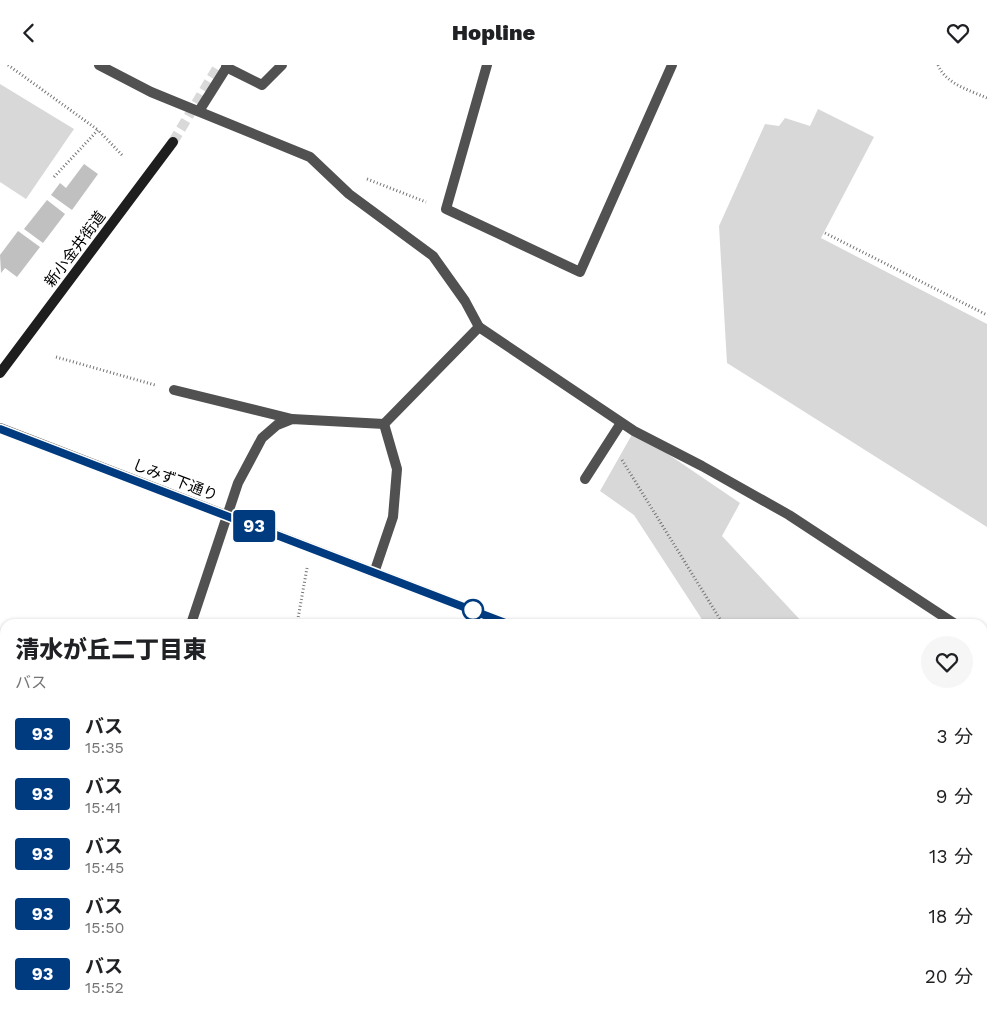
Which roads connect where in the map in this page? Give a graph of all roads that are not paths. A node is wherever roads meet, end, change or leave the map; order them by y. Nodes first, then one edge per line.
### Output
1 (98, 65) edge
2 (282, 65) edge
3 (487, 65) edge
4 (672, 65) edge
5 (227, 66) edge
6 (198, 111) junction
7 (173, 142) tunnel mouth
8 (479, 327) junction
9 (0, 373) edge
10 (174, 390) road end
11 (292, 419) junction
12 (622, 423) junction
13 (384, 424) junction
14 (0, 429) edge
15 (585, 479) dead end
16 (226, 515) junction
17 (374, 573) junction
18 (193, 619) edge
19 (495, 619) edge
20 (947, 619) edge

1 - 6 street
2 - 5 street
3 - 4 street
5 - 6 street
6 - 8 street
7 - 9 main road, 新小金井街道
8 - 12 street
8 - 13 street
10 - 11 street
11 - 13 street
11 - 16 street
12 - 15 street
12 - 20 street
13 - 17 street
14 - 16 street, しみず下通り
16 - 17 street, しみず下通り
16 - 18 street
17 - 19 street, しみず下通り

